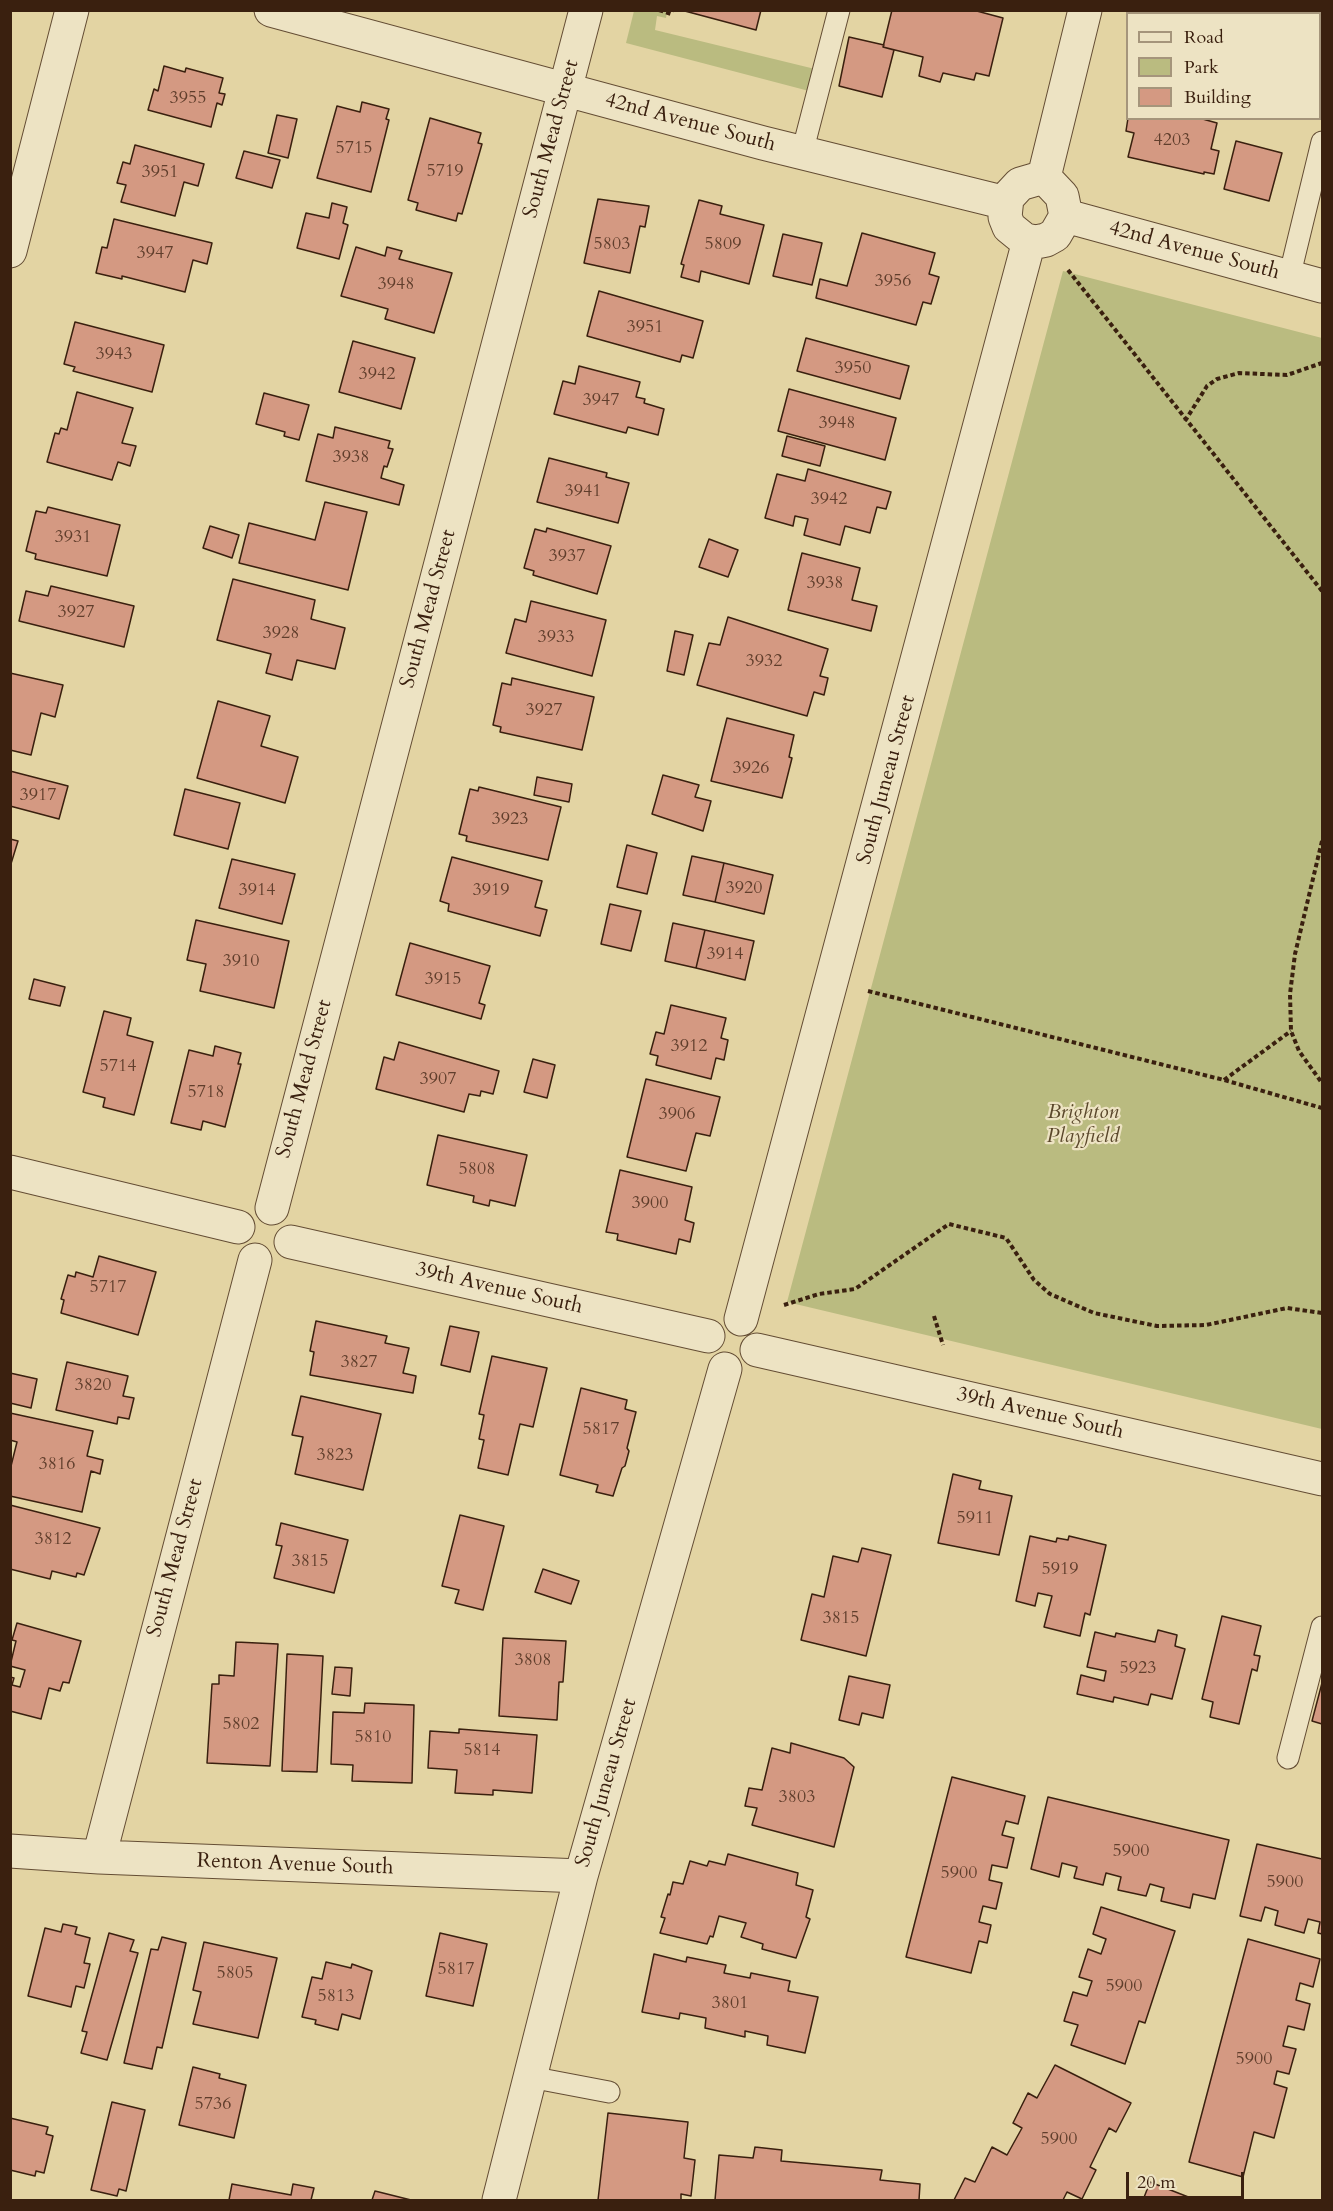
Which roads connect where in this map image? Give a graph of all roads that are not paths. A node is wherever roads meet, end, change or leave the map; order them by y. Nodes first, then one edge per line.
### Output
1 (72, 10) edge
2 (271, 10) edge
3 (586, 10) edge
4 (839, 10) edge
5 (1085, 10) edge
6 (565, 90) junction
7 (1323, 142) edge
8 (802, 153) junction
9 (1044, 177) junction
10 (1006, 203) junction
11 (1066, 216) junction
12 (1029, 241) junction
13 (10, 251) edge
14 (1289, 278) junction
15 (1323, 286) edge
16 (10, 1172) edge
17 (272, 1208) junction
18 (238, 1227) junction
19 (291, 1242) junction
20 (255, 1260) junction
21 (741, 1318) junction
22 (708, 1336) junction
23 (758, 1350) junction
24 (725, 1369) junction
25 (1323, 1479) edge
26 (1323, 1627) edge
27 (1288, 1758) dead end
28 (10, 1851) edge
29 (99, 1857) junction
30 (580, 1876) junction
31 (530, 2077) junction
32 (609, 2092) dead end
33 (499, 2200) edge

1 - 13 street
2 - 6 street, 42nd Avenue South
3 - 6 street, South Mead Street
4 - 8 lane
5 - 9 street
6 - 8 street, 42nd Avenue South
6 - 17 street, South Mead Street
7 - 14 lane
8 - 10 street, 42nd Avenue South
9 - 10 street
9 - 11 street
10 - 12 street
11 - 12 street
11 - 14 street, 42nd Avenue South
12 - 21 street, South Juneau Street
14 - 15 street, 42nd Avenue South
16 - 18 street
17 - 18 street
17 - 19 street
18 - 20 street
19 - 20 street
19 - 22 street, 39th Avenue South
20 - 29 street, South Mead Street
21 - 22 street
21 - 23 street
22 - 24 street
23 - 24 street
23 - 25 street, 39th Avenue South
24 - 30 street, South Juneau Street
26 - 27 lane
28 - 29 street, Renton Avenue South
29 - 30 street, Renton Avenue South
30 - 31 street, South Juneau Street
31 - 32 lane
31 - 33 street, South Juneau Street

